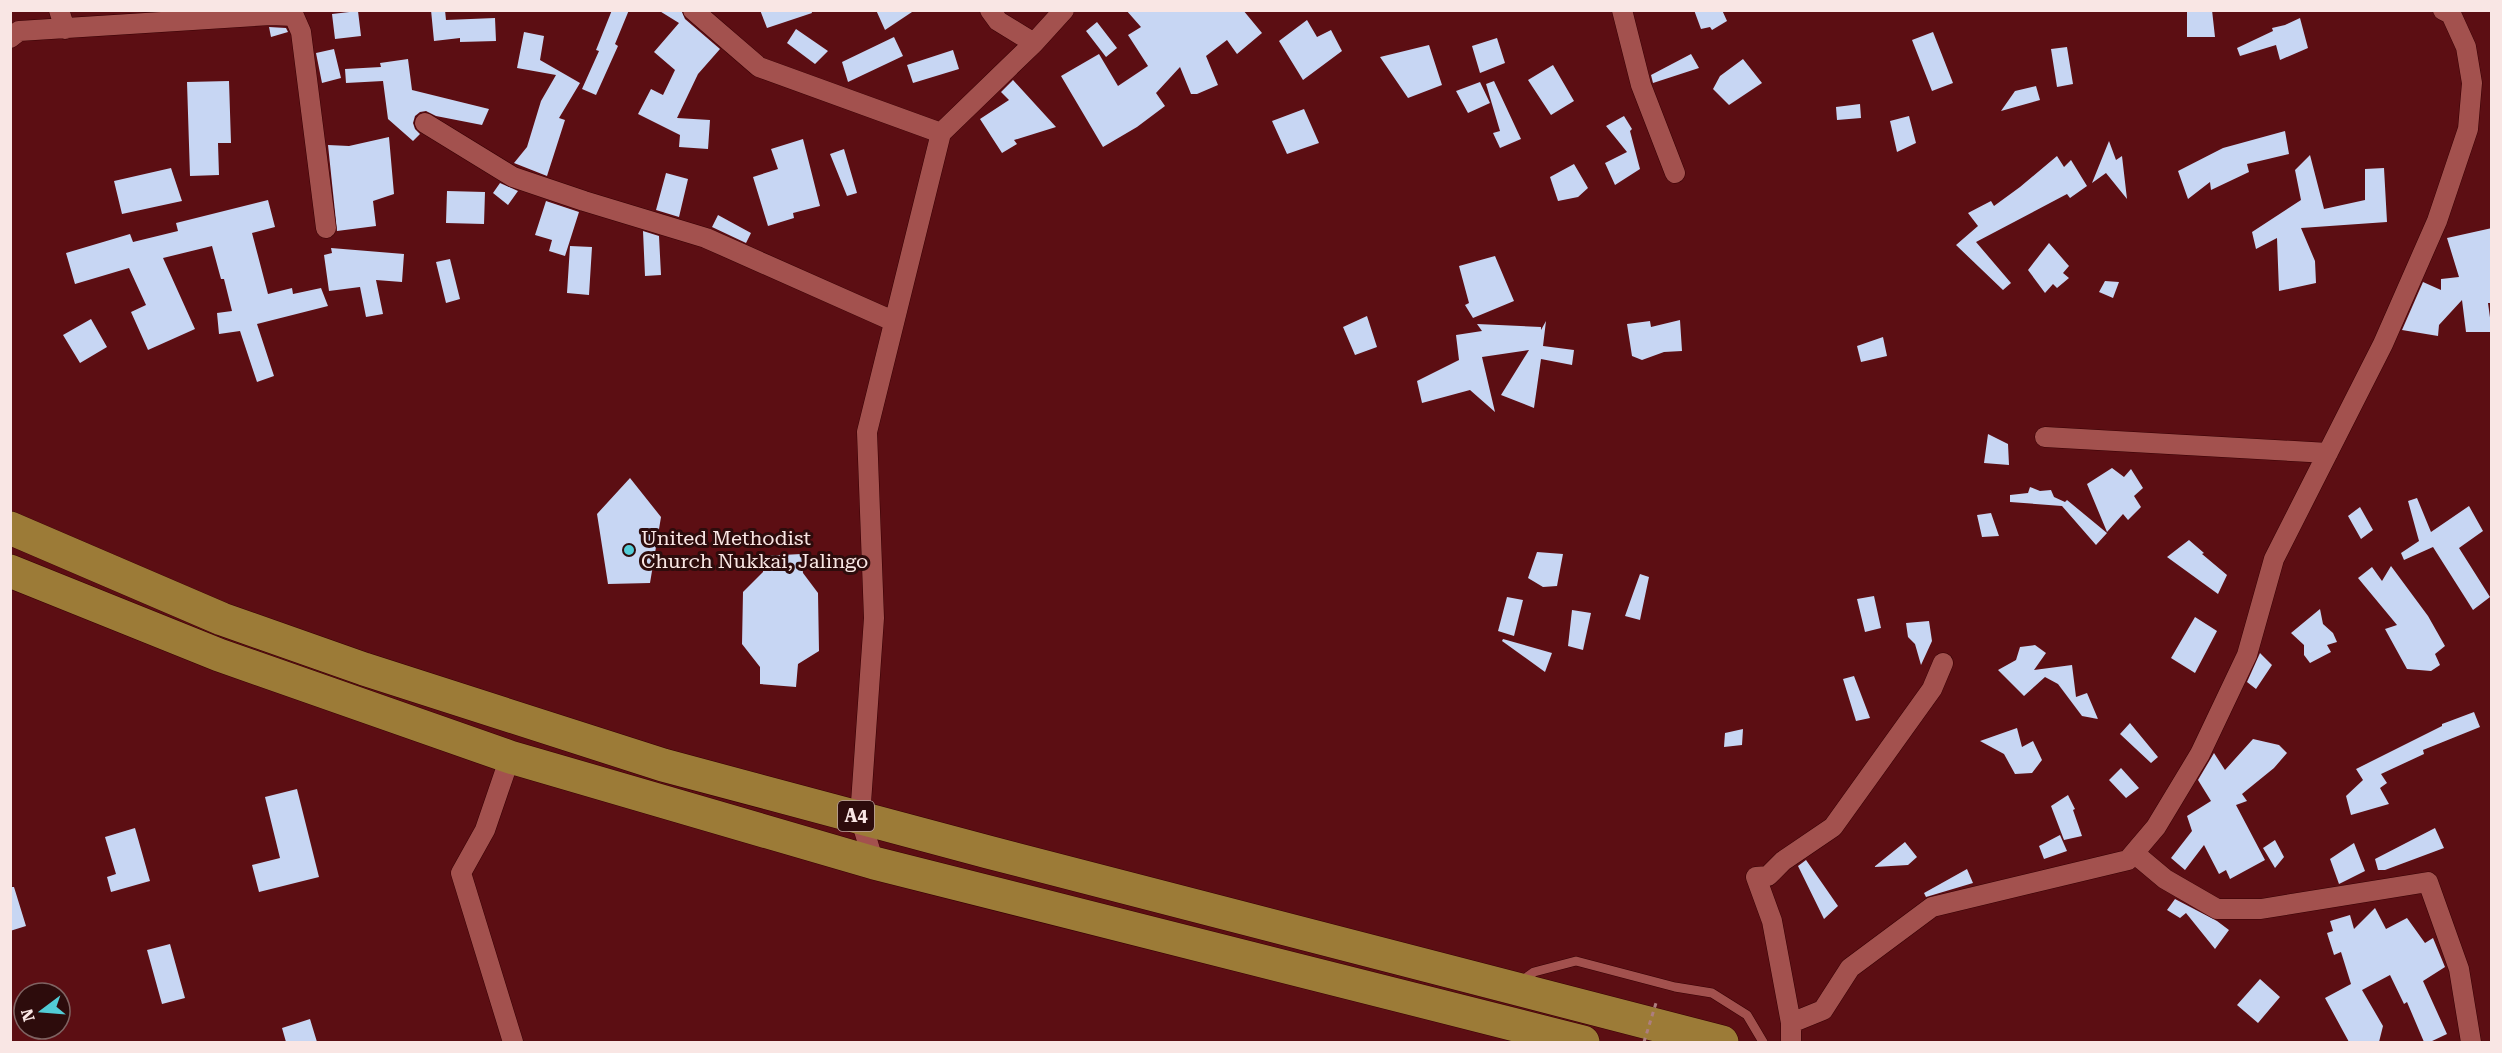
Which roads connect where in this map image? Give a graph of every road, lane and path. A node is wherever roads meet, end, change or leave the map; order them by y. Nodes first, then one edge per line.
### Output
1 (693, 10) edge
2 (990, 10) edge
3 (1064, 10) edge
4 (1622, 10) edge
5 (2443, 10) edge
6 (270, 13) edge
7 (62, 20) edge
8 (10, 38) edge
9 (1034, 43) junction
10 (425, 123) dead end
11 (941, 133) junction
12 (1675, 173) dead end
13 (327, 228) dead end
14 (893, 321) junction
15 (2045, 437) dead end
16 (2328, 453) junction
17 (10, 528) edge
18 (10, 571) edge
19 (1943, 663) dead end
20 (510, 757) junction
21 (860, 817) junction
22 (2134, 853) junction
23 (874, 862) junction
24 (1511, 988) junction
25 (1656, 1003) dead end
26 (1791, 1023) junction
27 (513, 1042) edge
28 (1583, 1042) edge
29 (1644, 1042) edge
30 (1722, 1042) edge
31 (1763, 1042) edge
32 (1791, 1042) edge
33 (2470, 1042) edge

1 - 11 street
2 - 9 street
3 - 9 street
4 - 12 street
5 - 16 street
6 - 7 street
6 - 13 street
7 - 8 street
9 - 11 street
10 - 14 street
11 - 14 street
14 - 21 street
15 - 16 street
16 - 22 street
17 - 21 highway, A4
18 - 20 highway, A4
19 - 26 street
20 - 23 highway, A4
20 - 27 street
21 - 23 street
21 - 24 highway, A4
22 - 26 street
22 - 33 street
23 - 28 highway, A4
24 - 30 highway, A4
24 - 31 lane
25 - 29 path, bridge
26 - 32 street

